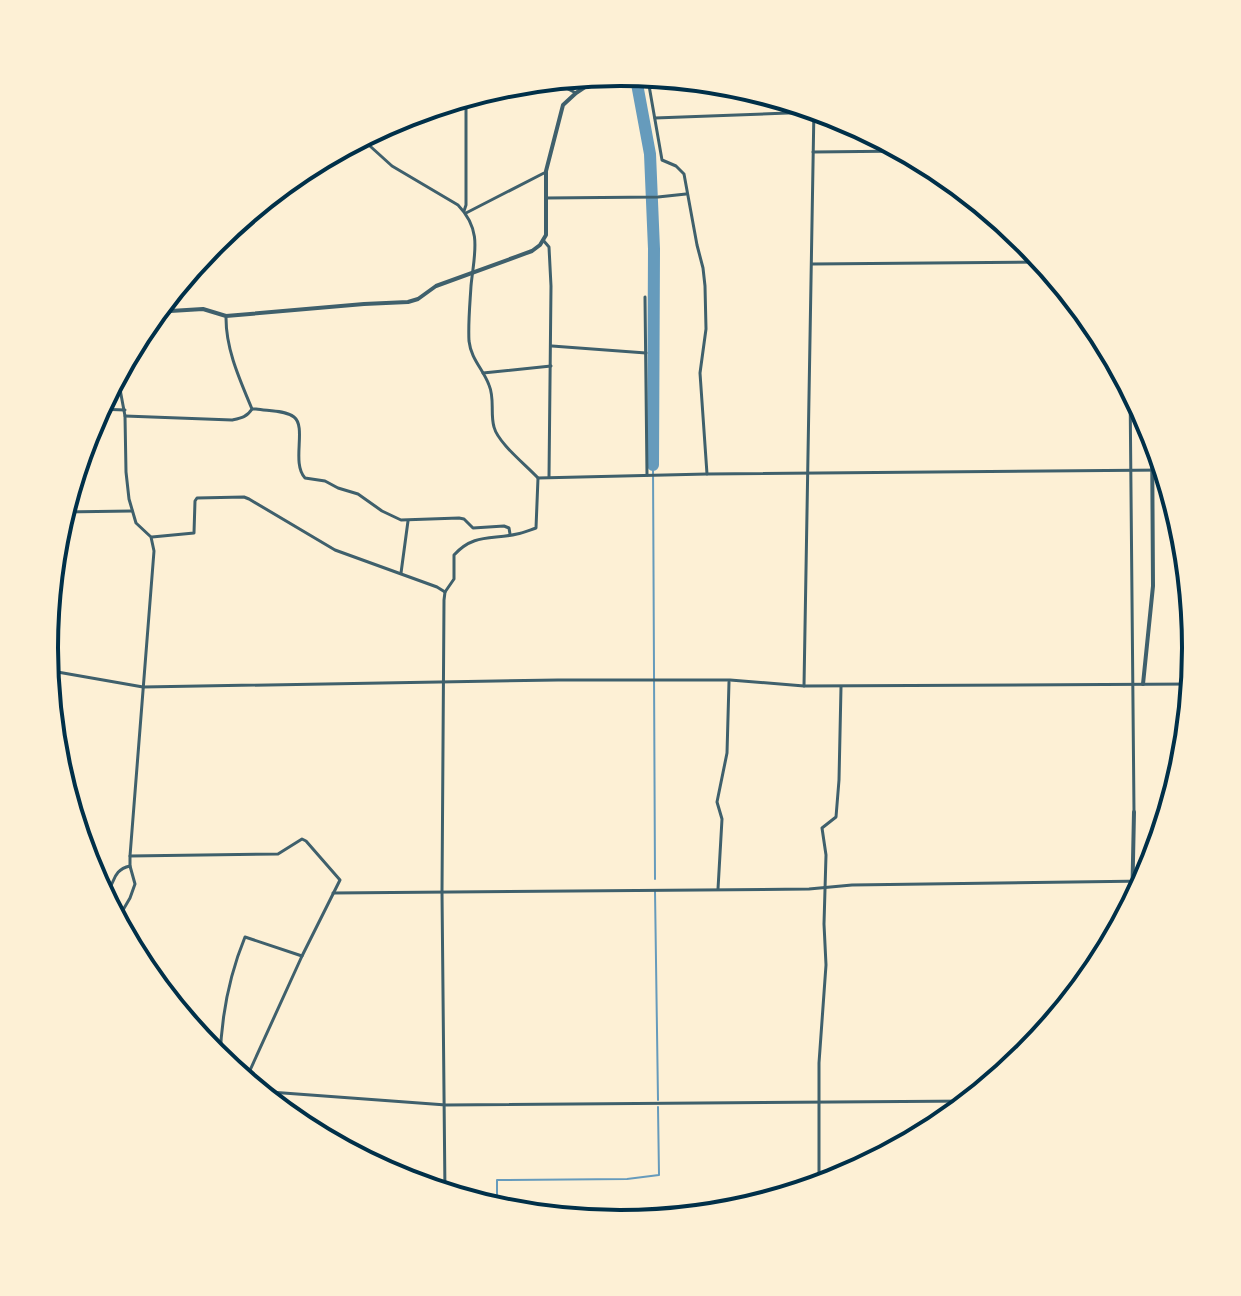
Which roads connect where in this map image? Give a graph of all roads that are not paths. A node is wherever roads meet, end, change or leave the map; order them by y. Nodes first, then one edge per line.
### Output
1 (585, 87) edge
2 (649, 87) edge
3 (567, 88) edge
4 (576, 93) junction
5 (466, 108) edge
6 (788, 111) edge
7 (655, 118) junction
8 (814, 120) edge
9 (369, 145) edge
10 (883, 151) edge
11 (813, 152) junction
12 (546, 171) junction
13 (687, 194) junction
14 (546, 198) junction
15 (465, 212) junction
16 (543, 240) junction
17 (1029, 262) edge
18 (812, 264) junction
19 (473, 273) junction
20 (645, 297) dead end
21 (170, 311) edge
22 (226, 316) junction
23 (552, 346) junction
24 (646, 353) junction
25 (551, 366) junction
26 (483, 373) junction
27 (121, 390) edge
28 (111, 409) edge
29 (252, 409) junction
30 (125, 410) junction
31 (1130, 410) edge
32 (125, 416) junction
33 (1152, 464) edge
34 (1152, 470) junction
35 (1130, 471) junction
36 (809, 473) junction
37 (707, 474) junction
38 (648, 475) junction
39 (549, 477) junction
40 (538, 478) junction
41 (132, 511) junction
42 (75, 512) edge
43 (408, 521) junction
44 (510, 534) junction
45 (151, 537) junction
46 (401, 574) junction
47 (445, 592) junction
48 (59, 672) edge
49 (730, 680) junction
50 (444, 683) junction
51 (1132, 684) junction
52 (1143, 684) junction
53 (1182, 684) edge
54 (804, 686) junction
55 (841, 686) junction
56 (143, 687) junction
57 (1134, 812) joint
58 (130, 856) junction
59 (130, 866) junction
60 (1132, 881) joint
61 (111, 886) edge
62 (824, 887) junction
63 (718, 889) junction
64 (442, 892) junction
65 (333, 893) junction
66 (123, 910) edge
67 (302, 956) junction
68 (222, 1045) edge
69 (248, 1070) edge
70 (276, 1092) edge
71 (953, 1101) edge
72 (818, 1102) junction
73 (446, 1105) junction
74 (819, 1174) edge
75 (445, 1182) edge

1 - 4 street
2 - 7 street
3 - 4 street
4 - 12 street
5 - 15 street
6 - 7 street
7 - 13 street
8 - 11 street
9 - 15 street
10 - 11 street
11 - 18 street
12 - 14 street
12 - 15 street
13 - 14 street
13 - 37 street
14 - 16 street
15 - 19 street
16 - 19 street
16 - 23 street
17 - 18 street
18 - 36 street
19 - 22 street
19 - 26 street
20 - 24 street
21 - 22 street
22 - 29 street
23 - 24 street
23 - 25 street
24 - 38 street
25 - 26 street
25 - 39 street
26 - 40 street
27 - 30 street
28 - 30 street
29 - 32 street
29 - 43 street
30 - 32 street
31 - 35 street
32 - 41 street
33 - 34 street
34 - 35 street
34 - 52 street
35 - 36 street
35 - 51 street
36 - 37 street
36 - 54 street
37 - 38 street
38 - 39 street
39 - 40 street
40 - 44 street
41 - 42 street
41 - 45 street
43 - 44 street
43 - 46 street
44 - 47 street
45 - 46 street
45 - 56 street
46 - 47 street
47 - 50 street
48 - 56 street
49 - 50 street
49 - 54 street
49 - 63 street
50 - 56 street
50 - 64 street
51 - 52 street
51 - 55 street
51 - 57 street
52 - 53 street
54 - 55 street
55 - 62 street
56 - 58 street
57 - 60 street
58 - 59 street
58 - 65 street
59 - 61 street
59 - 66 street
60 - 62 street
62 - 63 street
62 - 72 street
63 - 64 street
64 - 65 street
64 - 73 street
65 - 67 street
67 - 68 street
67 - 69 street
70 - 73 street
71 - 72 street
72 - 73 street
72 - 74 street
73 - 75 street

